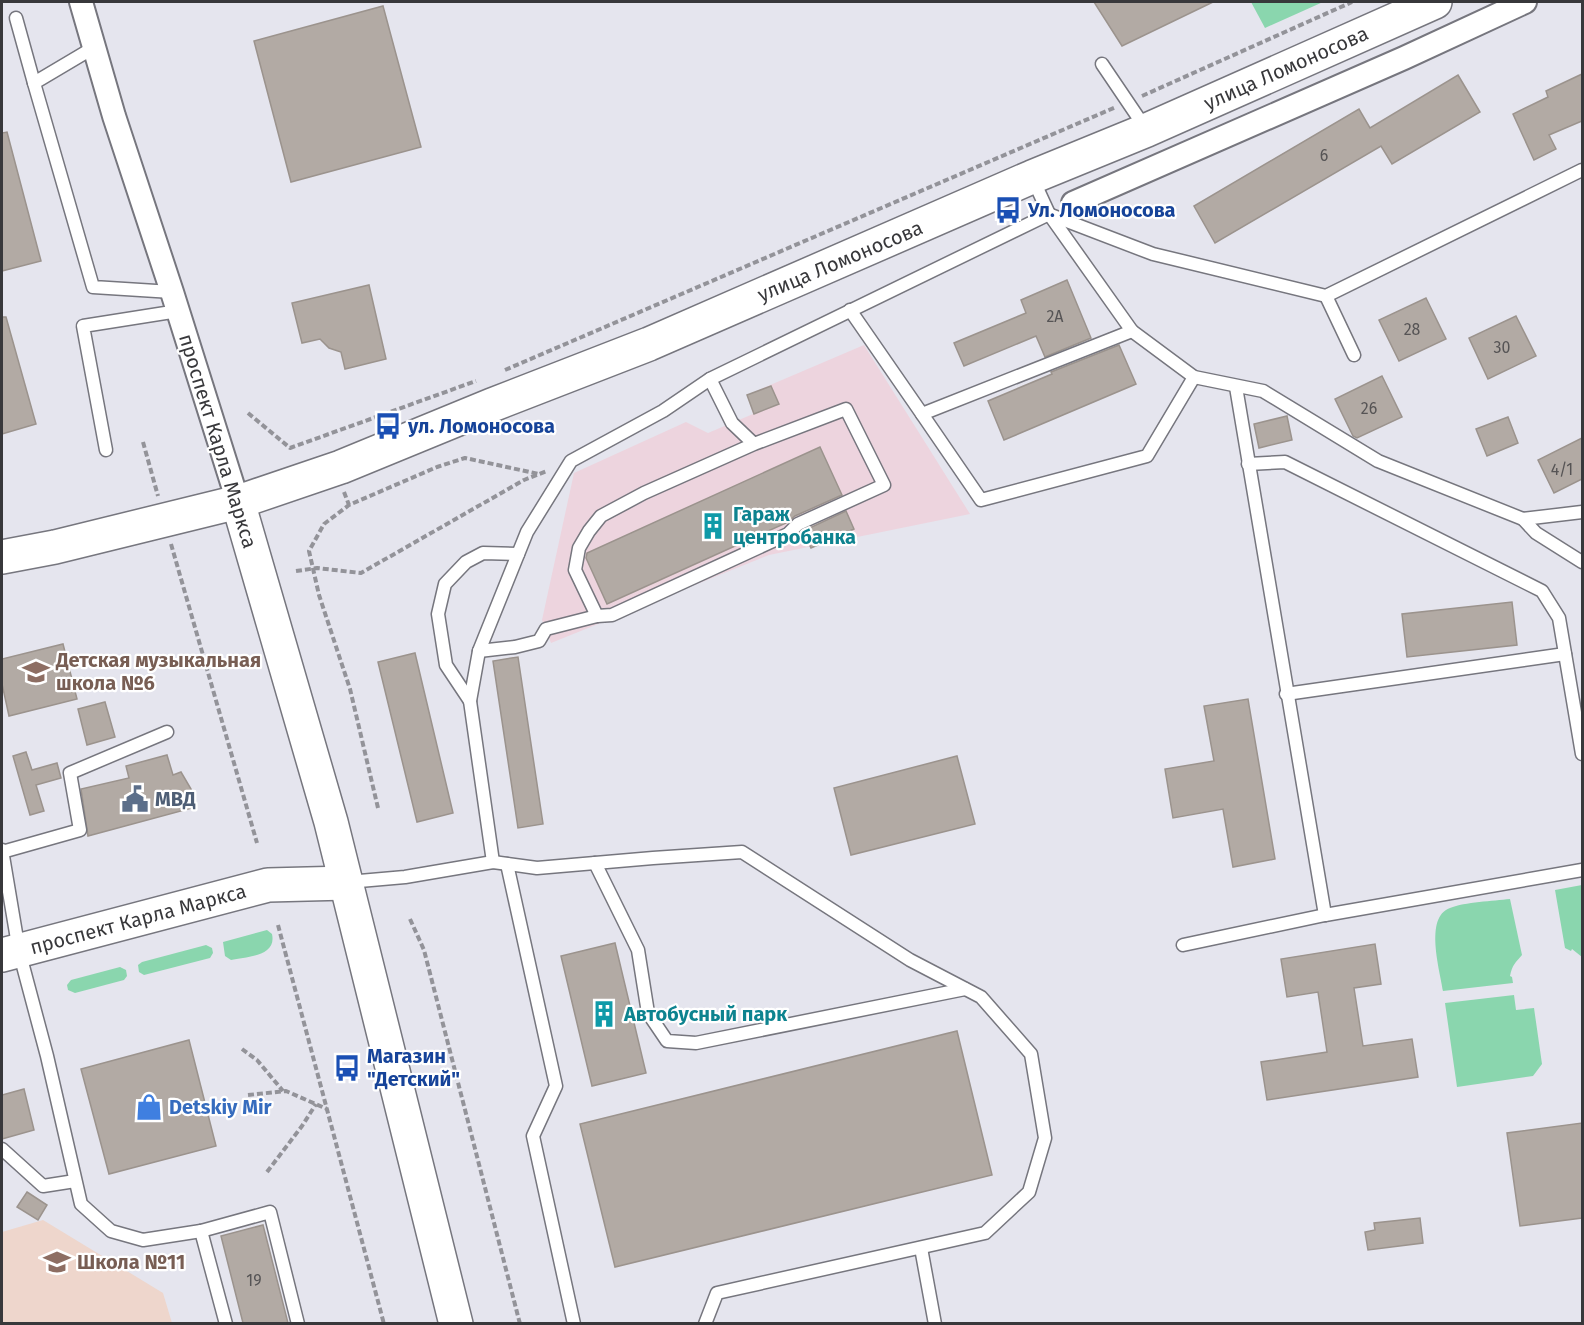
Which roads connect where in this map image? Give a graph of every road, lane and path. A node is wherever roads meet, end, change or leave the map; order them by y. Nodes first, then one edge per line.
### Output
1 (81, 2) edge
2 (1352, 2) edge
3 (1435, 2) edge
4 (1525, 2) edge
5 (16, 18) dead end
6 (93, 48) junction
7 (1102, 64) dead end
8 (34, 83) junction
9 (1127, 103) junction
10 (1147, 130) junction
11 (1582, 170) edge
12 (1032, 177) junction
13 (1072, 203) dead end
14 (1049, 214) junction
15 (1326, 296) junction
16 (175, 301) junction
17 (850, 310) junction
18 (1132, 331) junction
19 (1354, 355) dead end
20 (500, 372) dead end
21 (1194, 377) junction
22 (710, 379) junction
23 (479, 380) dead end
24 (1236, 387) junction
25 (248, 413) dead end
26 (922, 414) junction
27 (143, 442) dead end
28 (754, 444) junction
29 (106, 450) dead end
30 (571, 461) junction
31 (1248, 464) junction
32 (539, 474) junction
33 (238, 502) junction
34 (1582, 512) edge
35 (1523, 519) junction
36 (165, 521) junction
37 (518, 554) junction
38 (2, 556) edge
39 (1582, 562) edge
40 (313, 568) junction
41 (296, 571) dead end
42 (597, 616) junction
43 (479, 651) junction
44 (1565, 654) junction
45 (1286, 694) junction
46 (470, 701) junction
47 (167, 732) dead end
48 (1582, 754) edge
49 (378, 808) dead end
50 (257, 843) dead end
51 (2, 851) edge
52 (494, 862) junction
53 (595, 863) junction
54 (507, 864) junction
55 (1582, 870) edge
56 (346, 883) junction
57 (1324, 915) junction
58 (410, 919) dead end
59 (278, 925) dead end
60 (1183, 945) dead end
61 (10, 953) edge
62 (964, 989) junction
63 (242, 1049) dead end
64 (283, 1090) junction
65 (248, 1095) dead end
66 (316, 1104) junction
67 (327, 1109) junction
68 (2, 1149) edge
69 (267, 1172) dead end
70 (75, 1181) junction
71 (201, 1231) junction
72 (921, 1248) junction
73 (226, 1323) edge
74 (298, 1323) edge
75 (384, 1323) edge
76 (456, 1323) edge
77 (520, 1323) edge
78 (574, 1323) edge
79 (705, 1323) edge
80 (935, 1323) edge

1 - 6 street, проспект Карла Маркса
2 - 9 path
3 - 10 street, улица Ломоносова
4 - 13 street
5 - 8 lane
6 - 8 lane
6 - 16 street, проспект Карла Маркса
7 - 9 lane
8 - 16 lane
9 - 10 lane
9 - 20 path
10 - 12 street, улица Ломоносова
11 - 15 lane
12 - 14 lane
12 - 33 street, улица Ломоносова
14 - 15 lane
14 - 17 lane
14 - 18 lane
15 - 19 lane
16 - 29 lane
16 - 33 street, проспект Карла Маркса
17 - 22 lane
17 - 26 lane
18 - 21 lane
18 - 26 lane
21 - 24 lane
21 - 26 lane
22 - 28 lane
22 - 30 lane
23 - 25 path
24 - 31 lane
24 - 35 lane
27 - 36 path
28 - 42 lane
28 - 42 lane
30 - 32 path
30 - 37 lane
31 - 44 lane
31 - 45 lane
32 - 40 path
32 - 40 path
33 - 36 street, улица Ломоносова
33 - 56 street, проспект Карла Маркса
34 - 35 lane
35 - 39 lane
36 - 38 street, улица Ломоносова
36 - 50 path
37 - 43 lane
37 - 46 lane
40 - 41 path
40 - 49 path
42 - 43 lane
43 - 46 lane
44 - 45 lane
44 - 48 lane
45 - 57 lane
46 - 52 lane
47 - 51 lane
51 - 61 lane
52 - 54 lane
52 - 56 lane
53 - 54 lane
53 - 62 lane
53 - 62 lane
54 - 78 lane
55 - 57 lane
56 - 61 street, проспект Карла Маркса
56 - 76 street, проспект Карла Маркса
57 - 60 lane
58 - 77 path
59 - 67 path
61 - 70 lane
62 - 72 lane
63 - 64 path
64 - 65 path
64 - 66 path
66 - 67 path
66 - 69 path
67 - 75 path
68 - 70 lane
70 - 71 lane
71 - 73 lane
71 - 74 lane
72 - 79 lane
72 - 80 lane

